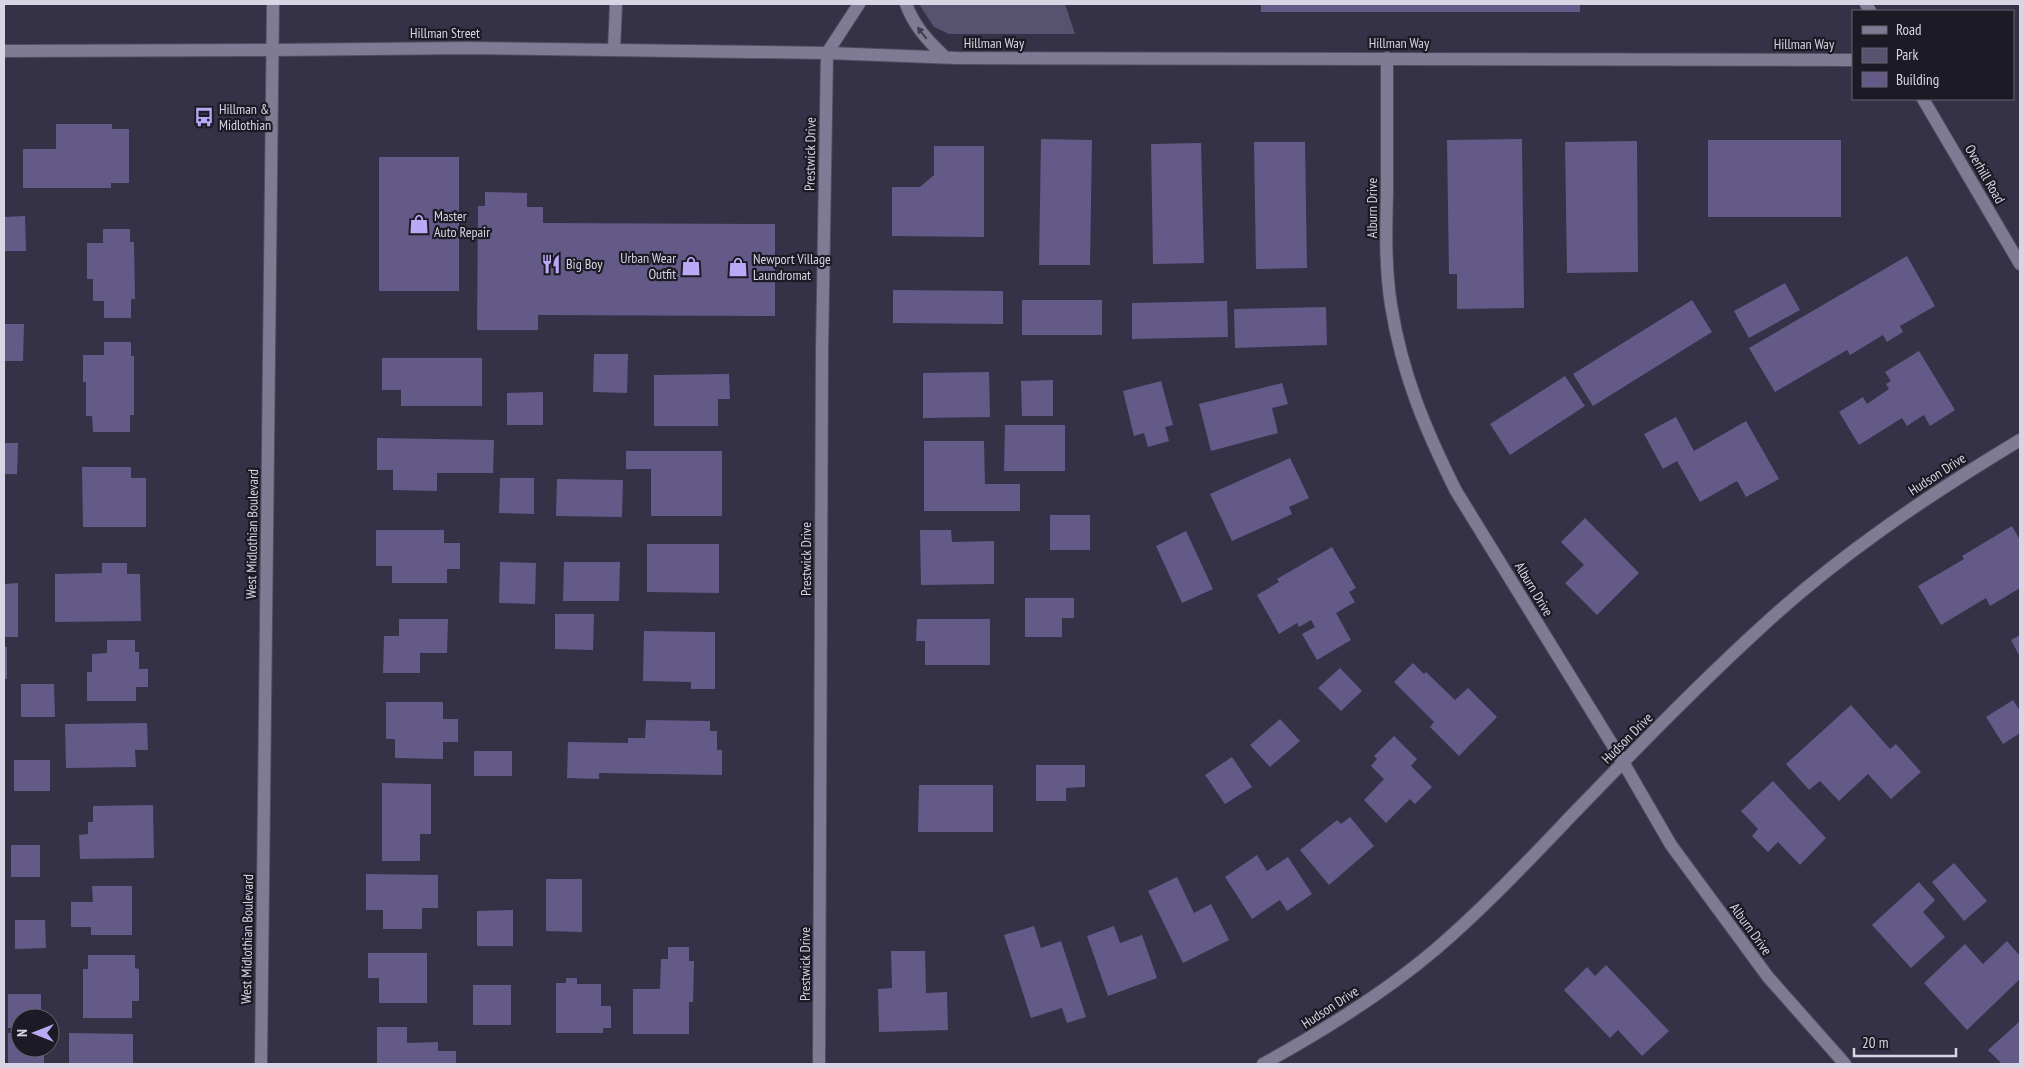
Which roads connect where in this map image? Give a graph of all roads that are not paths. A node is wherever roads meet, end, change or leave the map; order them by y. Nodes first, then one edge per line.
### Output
1 (272, 4) edge
2 (616, 4) edge
3 (859, 4) edge
4 (906, 4) edge
5 (272, 50) junction
6 (614, 50) junction
7 (4, 51) edge
8 (827, 53) junction
9 (945, 57) junction
10 (1387, 58) junction
11 (1852, 60) edge
12 (1924, 100) edge
13 (2020, 264) edge
14 (2020, 440) edge
15 (1623, 762) junction
16 (261, 1064) edge
17 (820, 1064) edge
18 (1262, 1064) edge
19 (1845, 1064) edge

1 - 5 street, West Midlothian Boulevard
2 - 6 street
3 - 8 street
9 -> 4 street, Hillman Way
5 - 6 street, Hillman Street
5 - 7 street, Hillman Street
5 - 16 street, West Midlothian Boulevard
6 - 8 street, Hillman Street
8 - 9 street, Hillman Way
8 - 17 street, Prestwick Drive
9 - 10 street, Hillman Way
10 - 11 street, Hillman Way
10 - 15 street, Alburn Drive
12 - 13 street, Overhill Road
14 - 15 street, Hudson Drive
15 - 18 street, Hudson Drive
15 - 19 street, Alburn Drive

